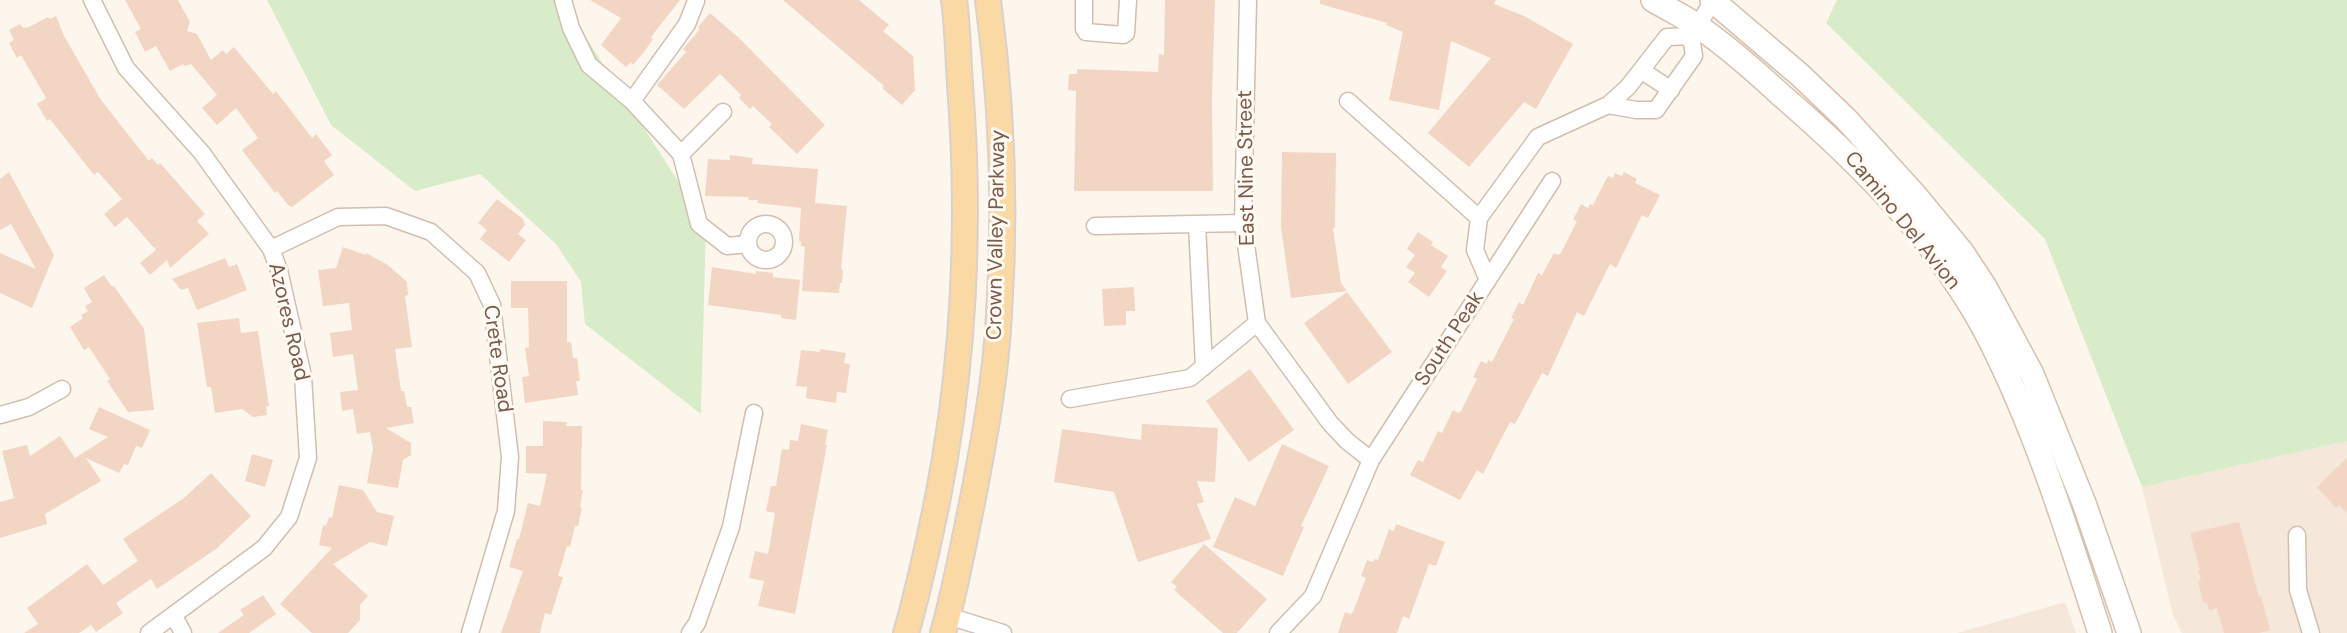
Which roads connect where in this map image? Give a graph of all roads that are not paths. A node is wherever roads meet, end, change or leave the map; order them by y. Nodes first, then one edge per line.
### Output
1 (92, 0) edge
2 (563, 0) edge
3 (954, 0) edge
4 (988, 0) edge
5 (1084, 0) edge
6 (1128, 0) edge
7 (1248, 0) edge
8 (1653, 0) edge
9 (1713, 0) edge
10 (696, 1) edge
11 (1695, 32) junction
12 (1641, 70) junction
13 (1671, 90) junction
14 (632, 101) junction
15 (1348, 101) dead end
16 (1608, 105) junction
17 (723, 112) dead end
18 (681, 154) junction
19 (1552, 181) dead end
20 (1479, 218) junction
21 (1243, 223) junction
22 (1197, 224) junction
23 (1095, 226) dead end
24 (748, 244) dead end
25 (271, 249) junction
26 (1952, 258) junction
27 (1488, 279) junction
28 (1257, 323) junction
29 (1204, 367) junction
30 (62, 389) dead end
31 (1070, 398) dead end
32 (754, 413) dead end
33 (0, 415) edge
34 (1371, 460) junction
35 (2297, 535) dead end
36 (174, 616) junction
37 (945, 625) edge
38 (149, 633) edge
39 (183, 633) edge
40 (470, 633) edge
41 (690, 633) edge
42 (906, 633) edge
43 (1003, 633) edge
44 (1278, 633) edge
45 (2100, 633) edge
46 (2129, 633) edge
47 (2311, 633) edge

1 - 25 street, Azores Road
2 - 14 street
3 - 42 main road, Crown Valley Parkway
4 - 37 main road, Crown Valley Parkway
5 - 6 street
7 - 21 street, East Nine Street
8 - 11 main road, Camino Del Avion
9 - 11 street
9 - 26 main road, Camino Del Avion
10 - 14 street
11 - 12 street
11 - 13 street
11 - 26 main road, Camino Del Avion
12 - 13 street
12 - 16 street
13 - 16 street
14 - 18 street
15 - 20 street
16 - 20 street
17 - 18 street
18 - 24 street
19 - 27 street
20 - 27 street, South Peak
21 - 22 street
21 - 28 street, East Nine Street
22 - 23 street
22 - 29 street
25 - 36 street, Azores Road
25 - 40 street, Crete Road
26 - 45 main road, Camino Del Avion
26 - 46 main road, Camino Del Avion
27 - 34 street, South Peak
28 - 29 street
28 - 34 street, East Nine Street
29 - 31 street
30 - 33 street
32 - 41 street
34 - 44 street, South Peak
35 - 47 street
36 - 38 street, Azores Road
36 - 39 street
37 - 43 street

